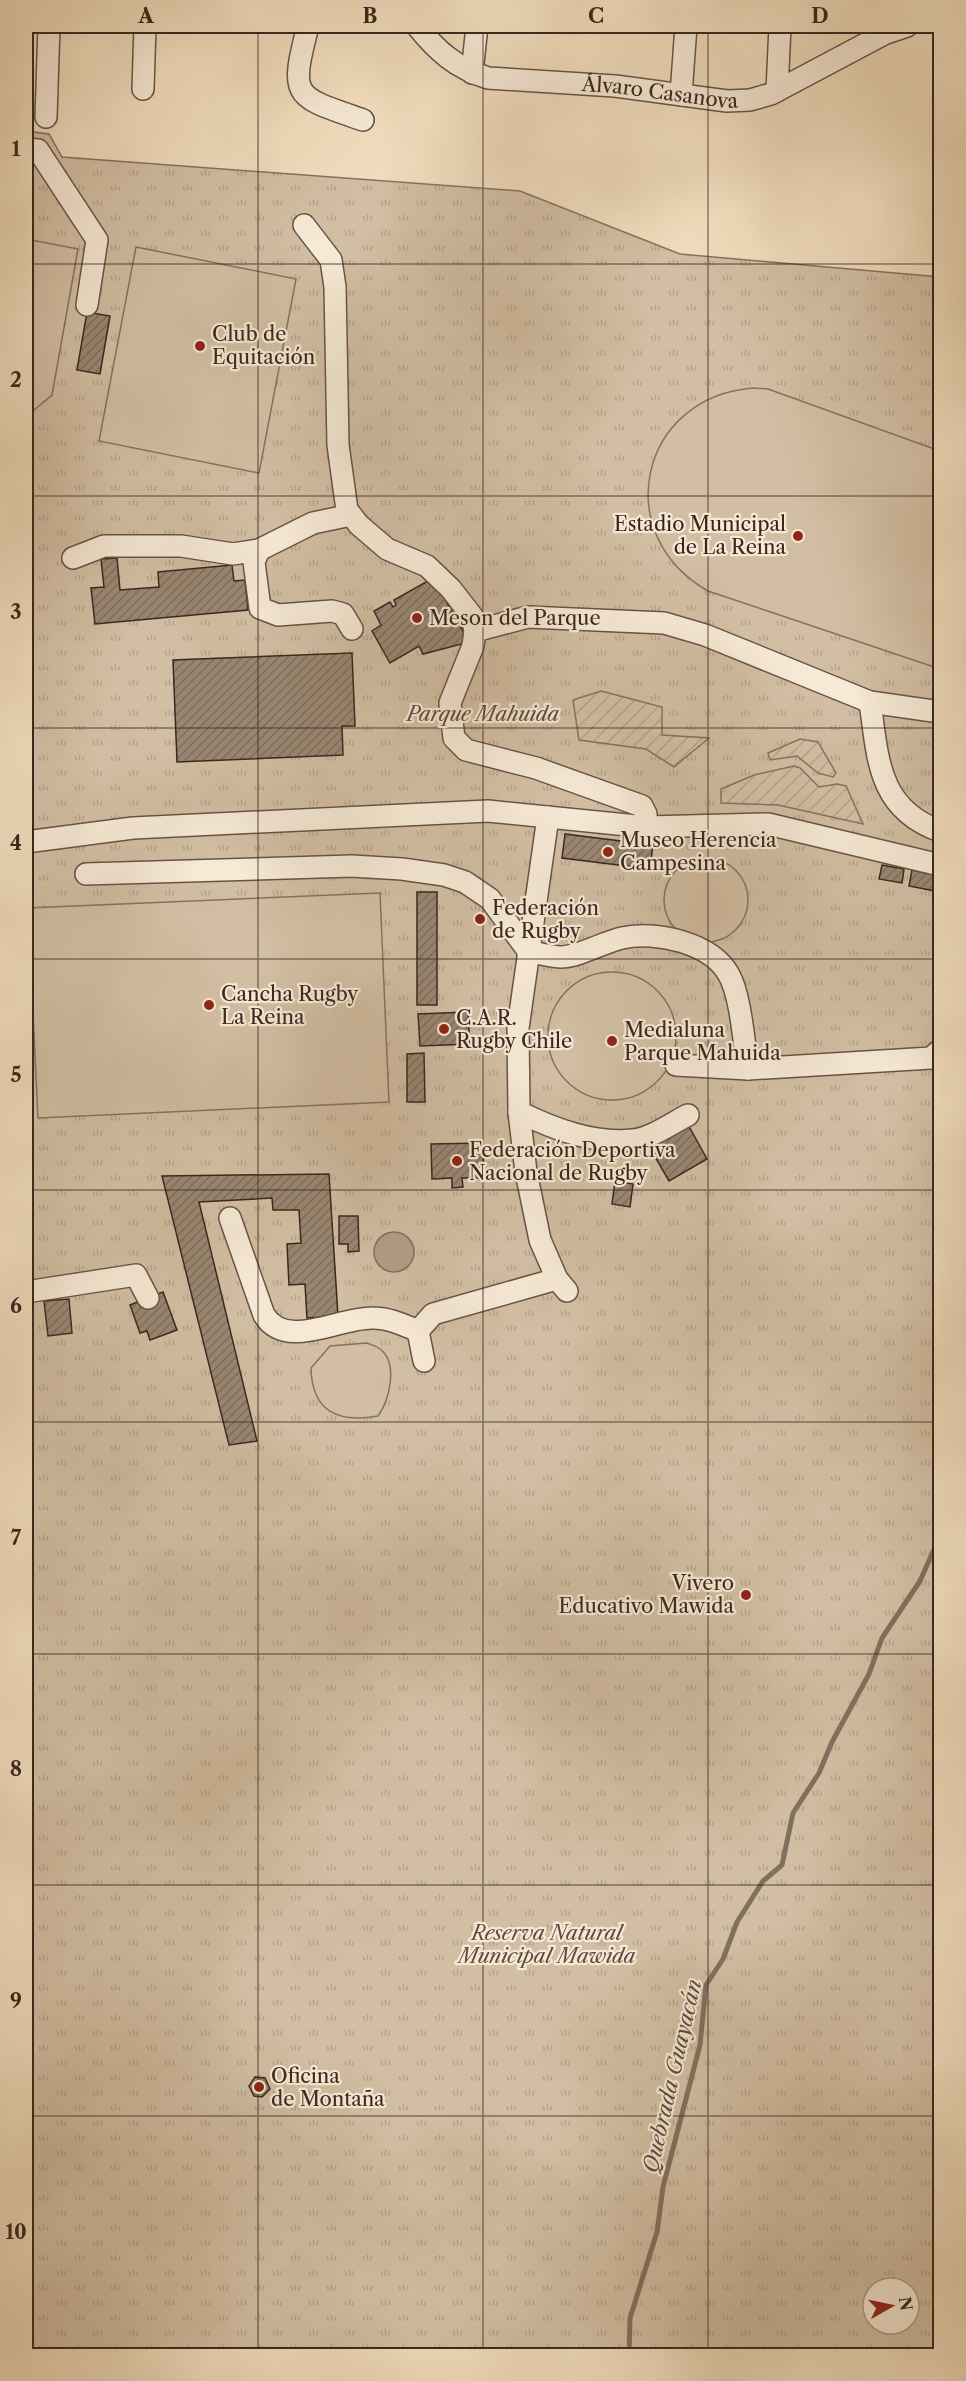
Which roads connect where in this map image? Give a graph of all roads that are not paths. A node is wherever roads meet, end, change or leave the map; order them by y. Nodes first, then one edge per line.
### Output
1 (49, 26) edge
2 (146, 26) edge
3 (308, 26) edge
4 (417, 26) edge
5 (477, 26) edge
6 (686, 26) edge
7 (780, 26) edge
8 (907, 26) edge
9 (472, 73) junction
10 (143, 89) dead end
11 (777, 91) junction
12 (681, 95) junction
13 (46, 117) dead end
14 (363, 120) dead end
15 (26, 149) edge
16 (304, 225) dead end
17 (87, 305) dead end
18 (351, 515) junction
19 (259, 550) junction
20 (73, 558) dead end
21 (352, 629) dead end
22 (475, 631) junction
23 (870, 702) junction
24 (940, 712) edge
25 (548, 817) junction
26 (647, 827) junction
27 (940, 831) edge
28 (26, 843) edge
29 (940, 865) edge
30 (86, 874) dead end
31 (529, 952) junction
32 (940, 1050) edge
33 (676, 1065) dead end
34 (748, 1070) junction
35 (519, 1112) junction
36 (688, 1115) dead end
37 (230, 1218) dead end
38 (26, 1292) edge
39 (148, 1298) dead end
40 (418, 1331) junction
41 (424, 1361) dead end

1 - 13 street
2 - 10 street
3 - 14 street
4 - 9 street, Álvaro Casanova
5 - 9 street
6 - 12 street
7 - 11 street
8 - 11 street, Álvaro Casanova
9 - 12 street, Álvaro Casanova
11 - 12 street, Álvaro Casanova
15 - 17 street
16 - 18 street
18 - 19 street
18 - 22 street
19 - 20 street
19 - 21 street
22 - 23 street
22 - 26 street
23 - 24 street
23 - 27 street
25 - 26 street
25 - 28 street
25 - 31 street
26 - 29 street
30 - 31 street
31 - 34 street
31 - 35 street
32 - 34 street
33 - 34 street
35 - 36 street
35 - 40 street
37 - 40 street
38 - 39 street
40 - 41 street

